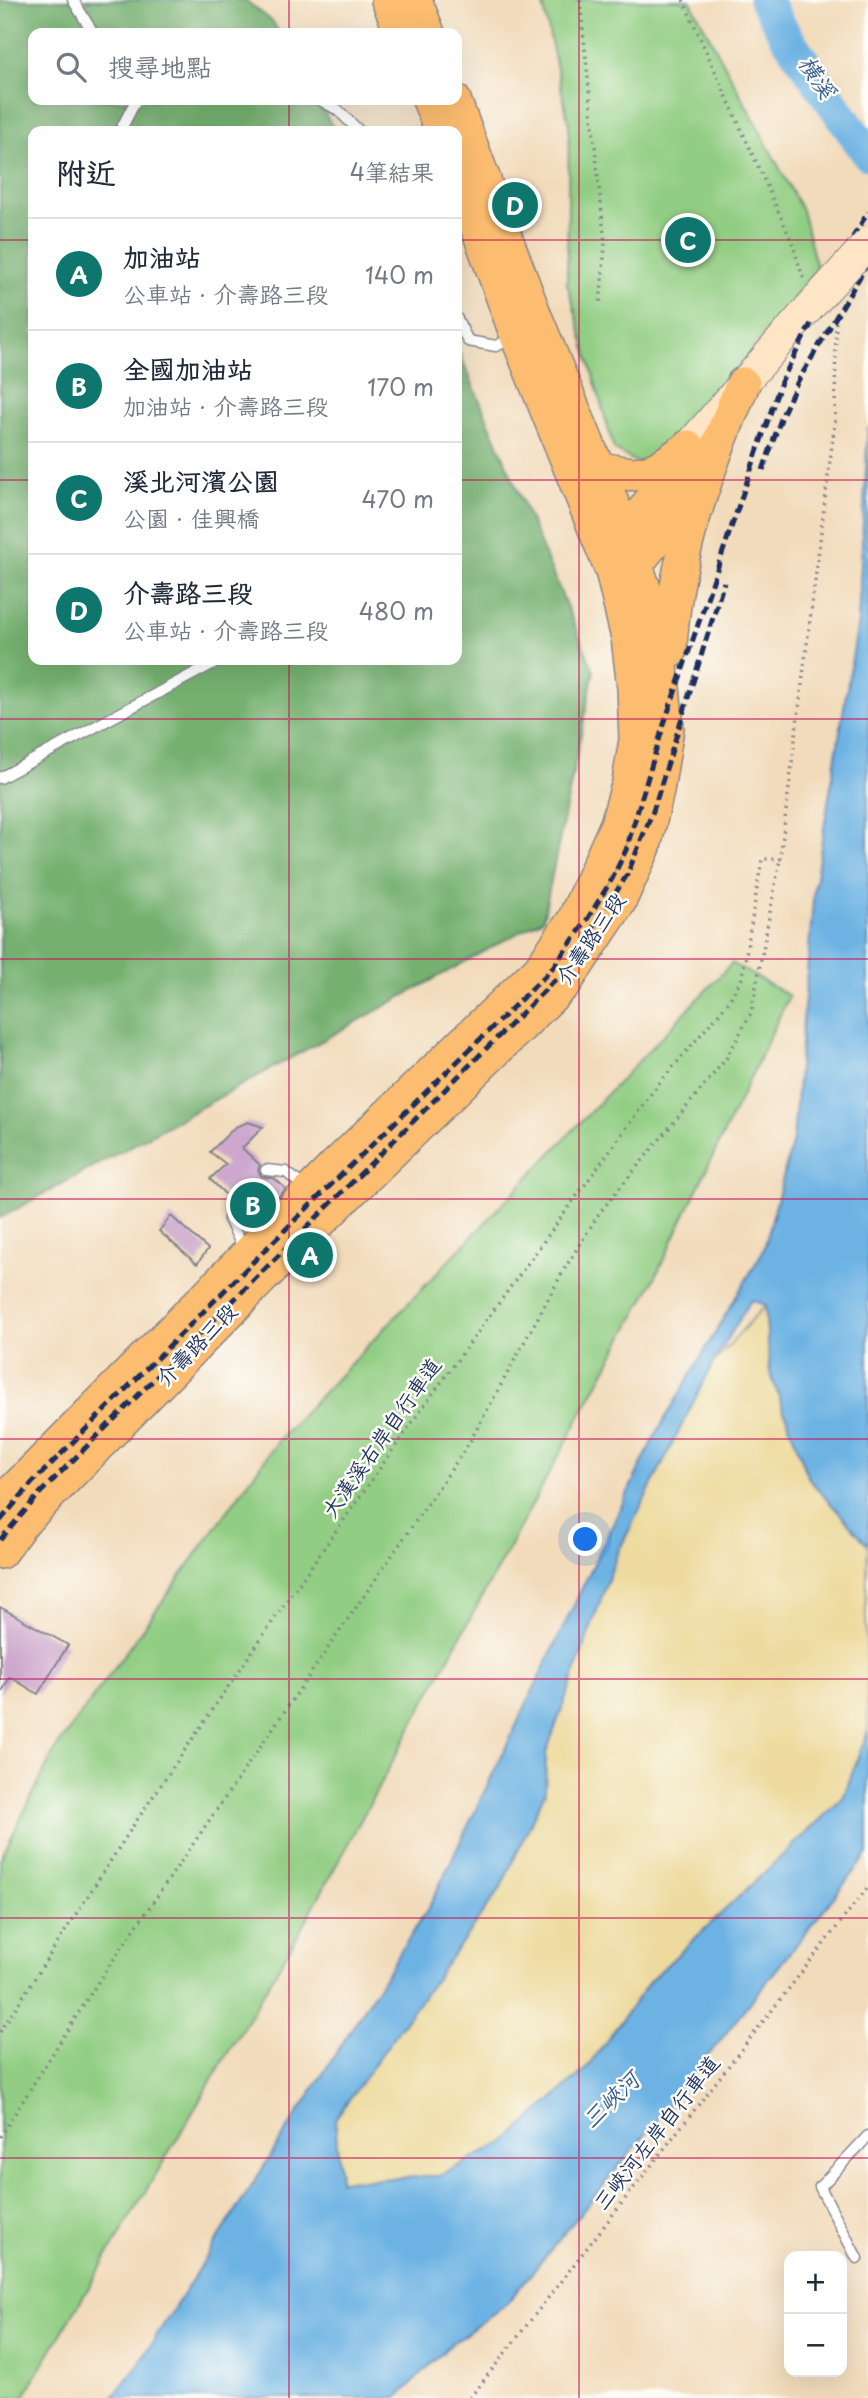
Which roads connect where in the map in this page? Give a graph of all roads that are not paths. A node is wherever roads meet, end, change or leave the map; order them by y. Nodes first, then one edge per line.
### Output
1 (73, 0) edge
2 (388, 0) edge
3 (415, 0) edge
4 (90, 28) edge
5 (400, 28) edge
6 (426, 28) edge
7 (133, 105) edge
8 (329, 105) edge
9 (431, 105) edge
10 (456, 105) edge
11 (123, 126) edge
12 (354, 126) edge
13 (440, 126) edge
14 (462, 182) edge
15 (868, 243) edge
16 (526, 326) junction
17 (462, 329) edge
18 (743, 384) joint
19 (702, 447) junction
20 (597, 468) junction
21 (625, 558) junction
22 (210, 665) edge
23 (667, 728) junction
24 (0, 778) edge
25 (266, 1170) dead end
26 (310, 1192) junction
27 (233, 1200) dead end
28 (247, 1256) junction
29 (0, 1504) edge
30 (4, 1538) edge
31 (868, 2136) edge
32 (857, 2258) dead end

1 - 4 lane
2 - 5 main road
3 - 6 main road
7 - 11 lane
8 - 12 lane
9 - 13 main road
10 - 16 main road, 介壽路三段
14 - 16 main road, 介壽路三段
15 - 18 street, bridge
16 - 17 lane
16 - 20 main road, 介壽路三段
16 - 21 main road, 介壽路三段
18 - 19 main road
19 - 20 main road
19 - 21 main road
19 - 23 main road
20 - 21 main road, 介壽路三段
21 - 23 main road, 介壽路三段
21 - 26 main road, 介壽路三段
22 - 24 lane
23 - 30 main road, 介壽路三段
25 - 26 lane
26 - 28 main road, 介壽路三段
27 - 28 lane
28 - 29 main road, 介壽路三段
31 - 32 lane

